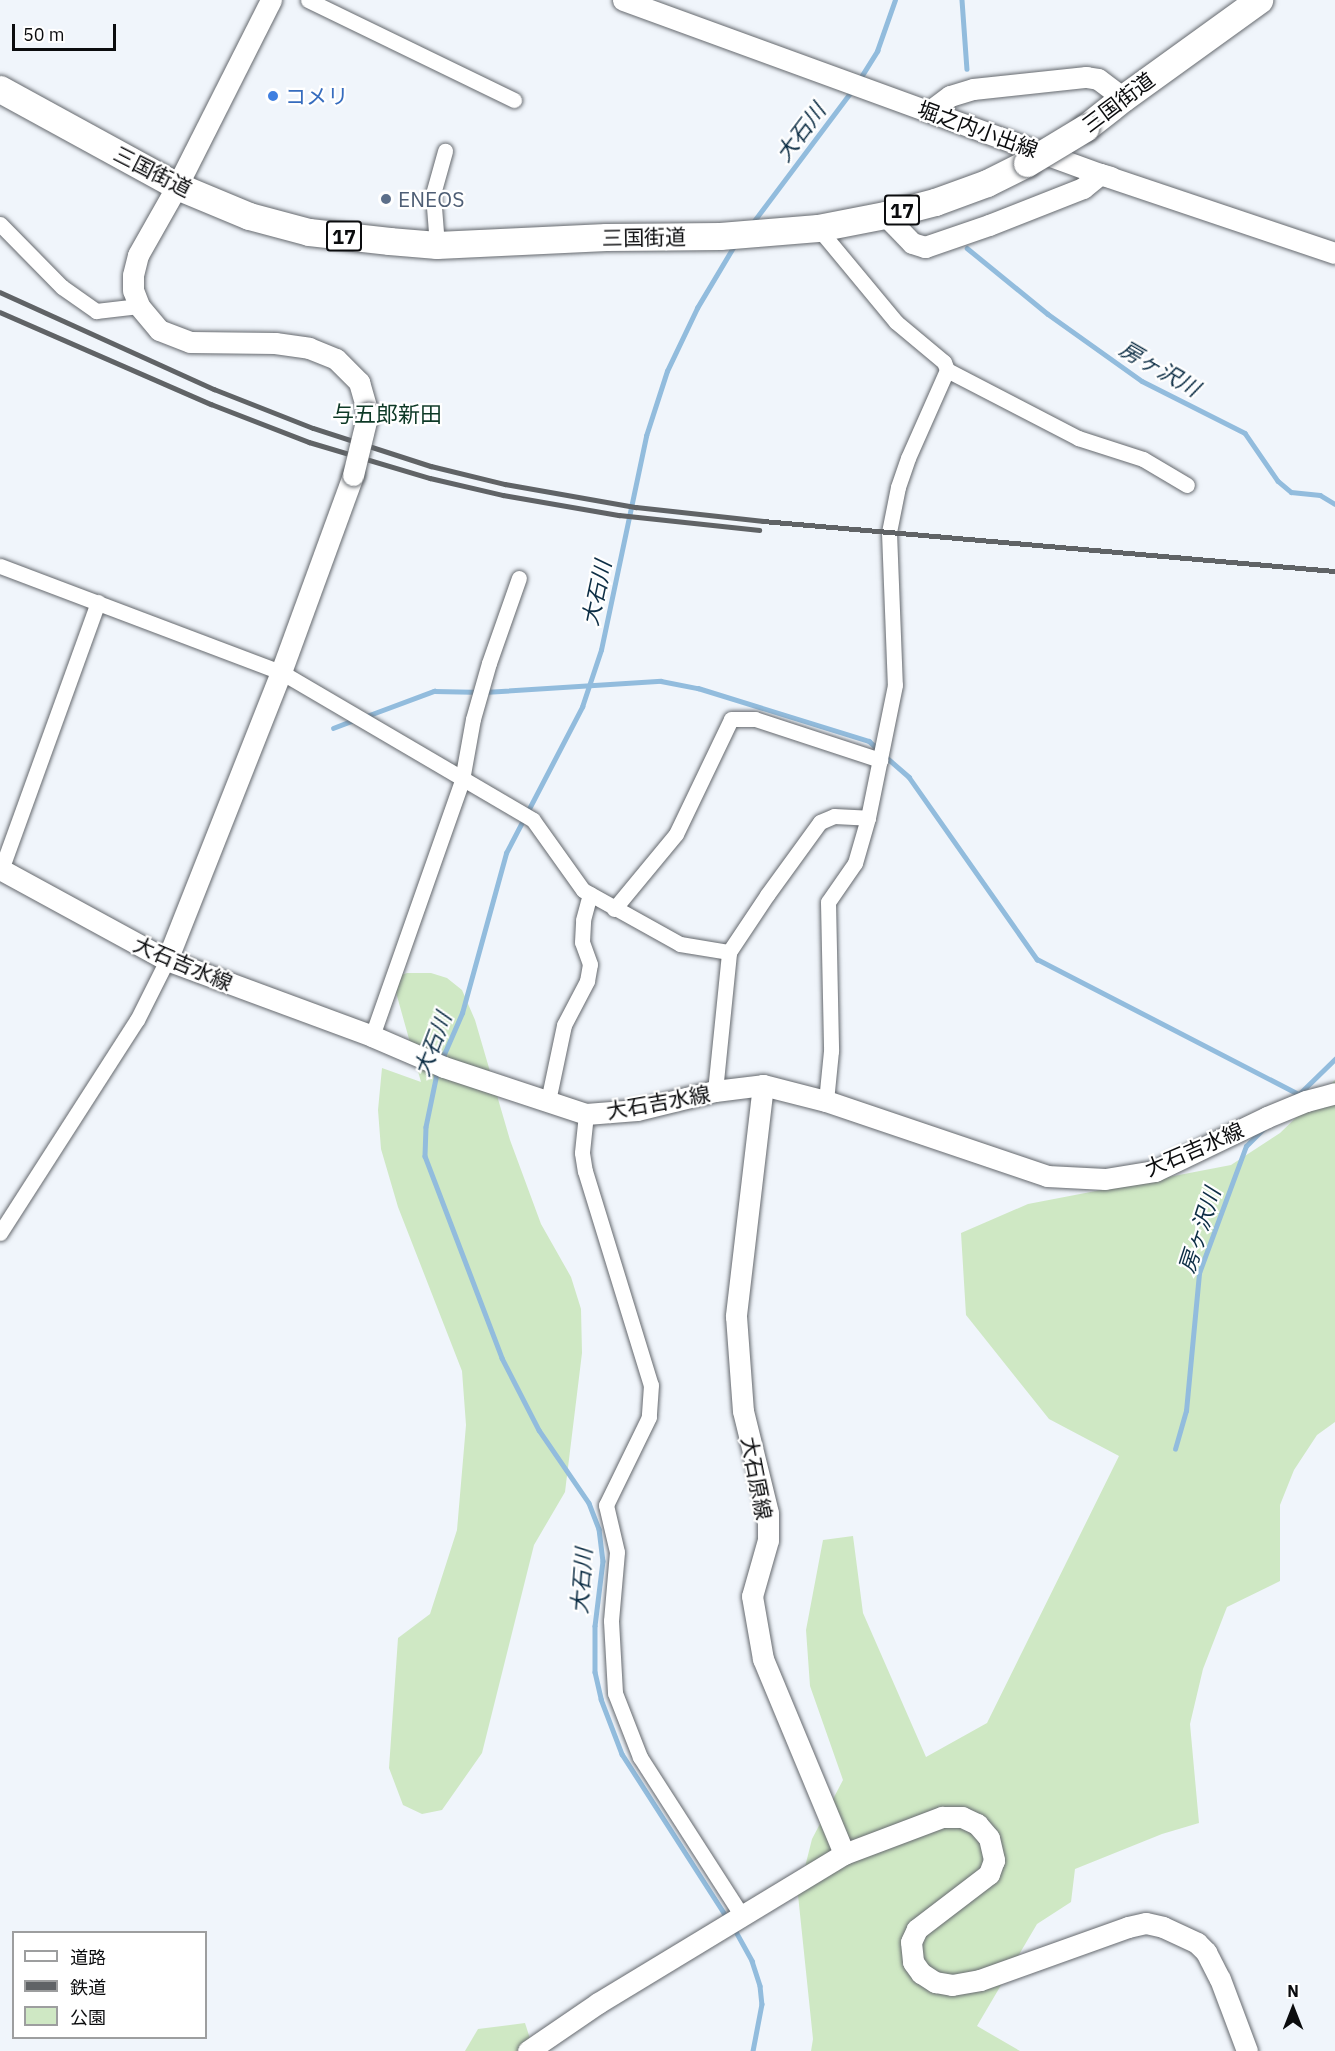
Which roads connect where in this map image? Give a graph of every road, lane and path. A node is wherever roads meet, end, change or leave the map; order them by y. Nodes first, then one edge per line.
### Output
1 (271, 0) edge
2 (308, 0) edge
3 (623, 0) edge
4 (1254, 3) edge
5 (644, 4) edge
6 (0, 89) edge
7 (1123, 98) junction
8 (514, 100) dead end
9 (930, 111) junction
10 (445, 151) dead end
11 (1100, 174) junction
12 (177, 186) junction
13 (885, 215) junction
14 (0, 224) edge
15 (818, 228) junction
16 (437, 245) junction
17 (1335, 253) edge
18 (139, 306) junction
19 (947, 370) junction
20 (1188, 485) dead end
21 (0, 566) edge
22 (519, 578) dead end
23 (98, 602) junction
24 (281, 672) junction
25 (880, 760) junction
26 (462, 780) junction
27 (868, 818) junction
28 (0, 870) edge
29 (590, 894) junction
30 (614, 909) junction
31 (729, 952) junction
32 (167, 960) junction
33 (372, 1036) junction
34 (763, 1085) junction
35 (716, 1091) junction
36 (1335, 1093) edge
37 (548, 1101) junction
38 (825, 1101) junction
39 (586, 1114) junction
40 (0, 1233) edge
41 (844, 1854) junction
42 (733, 1922) junction
43 (528, 2051) edge
44 (1247, 2051) edge

1 - 12 main road
2 - 8 street
3 - 5 main road, 堀之内小出線
4 - 7 highway, 三国街道 / 17
5 - 9 main road, 堀之内小出線
6 - 12 highway, 三国街道 / 17
7 - 9 main road
7 - 13 highway, 三国街道 / 17, bridge
9 - 11 main road, 堀之内小出線
10 - 16 street
11 - 13 main road
11 - 17 main road, 堀之内小出線
12 - 16 highway, 三国街道 / 17
12 - 18 main road
13 - 15 highway, 三国街道 / 17
14 - 18 street
15 - 16 highway, 三国街道 / 17
15 - 19 street
18 - 24 main road, bridge
19 - 20 street
19 - 25 street
21 - 23 street
22 - 26 street
23 - 24 street
23 - 28 street
24 - 26 street
24 - 32 main road
25 - 27 street
25 - 30 street
26 - 29 street
26 - 33 street
27 - 31 street
27 - 38 street
28 - 32 main road, 大石吉水線
29 - 30 street
29 - 37 street
30 - 31 street
31 - 35 street
32 - 33 main road, 大石吉水線
32 - 40 street
33 - 37 main road, 大石吉水線
34 - 35 main road, 大石吉水線
34 - 38 main road, 大石吉水線
34 - 41 main road, 大石原線
35 - 39 main road, 大石吉水線
36 - 38 main road, 大石吉水線
37 - 39 main road, 大石吉水線
39 - 42 street
41 - 42 main road
41 - 44 main road
42 - 43 main road

